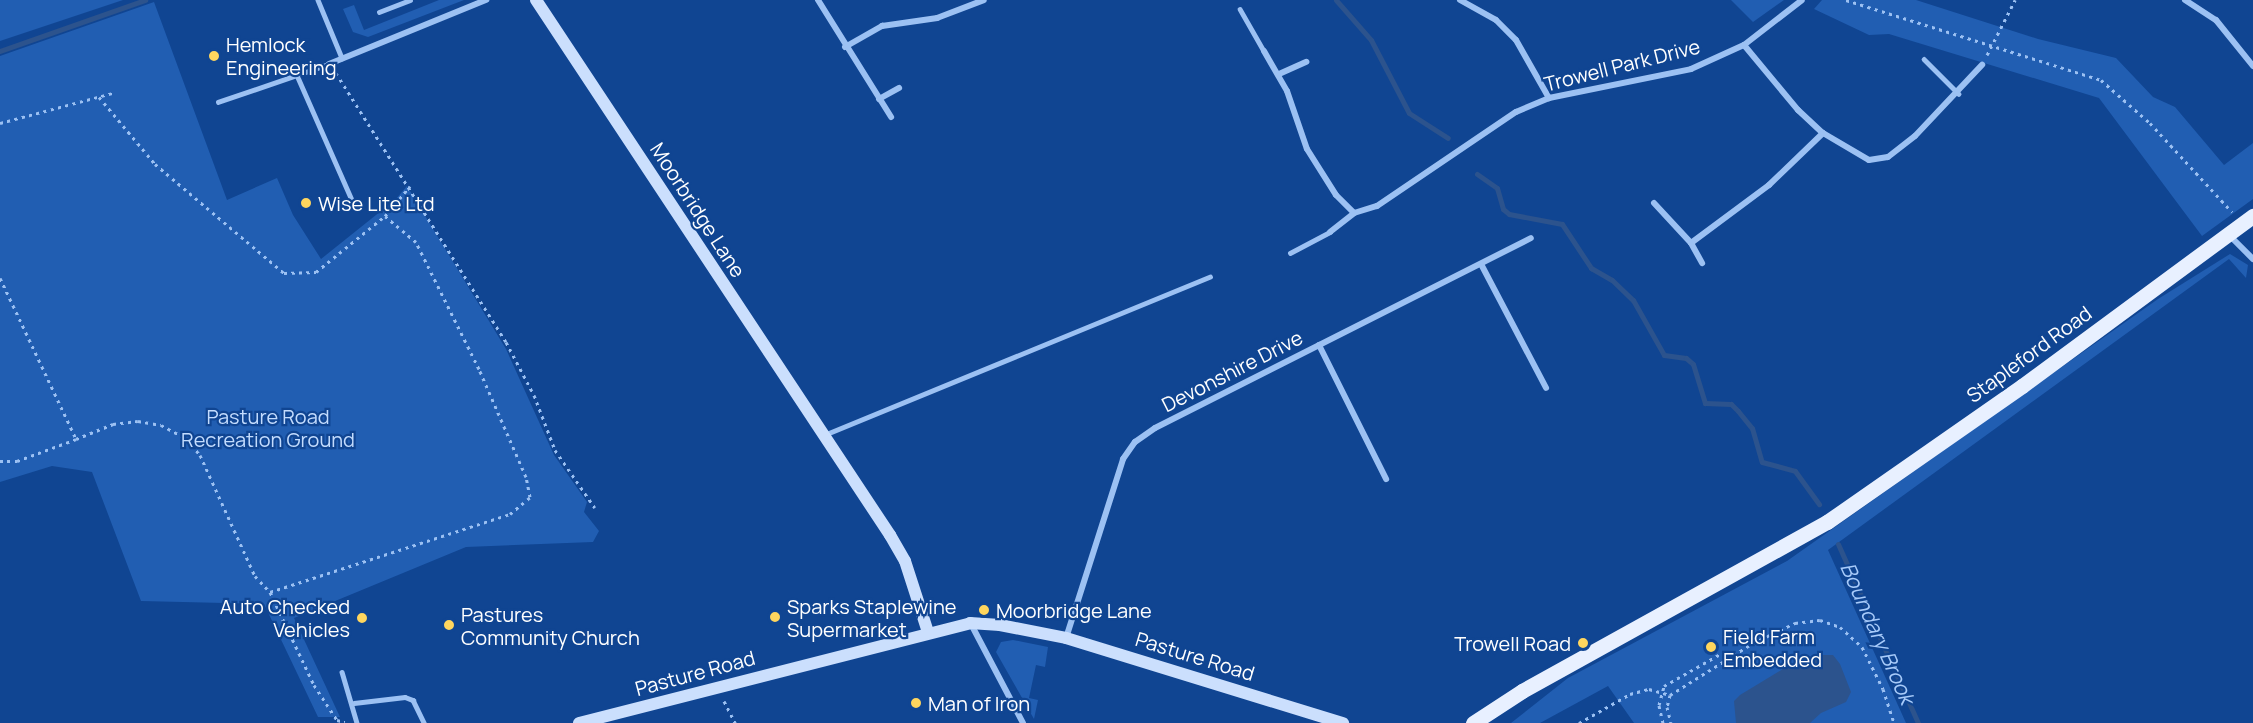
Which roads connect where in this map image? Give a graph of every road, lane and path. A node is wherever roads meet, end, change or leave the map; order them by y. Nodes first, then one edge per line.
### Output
1 (318, 0) edge
2 (410, 0) edge
3 (484, 0) edge
4 (536, 0) edge
5 (818, 0) edge
6 (984, 0) edge
7 (1460, 0) edge
8 (1802, 0) edge
9 (1846, 0) edge
10 (2015, 0) edge
11 (2185, 0) edge
12 (402, 1) edge
13 (1240, 9) dead end
14 (380, 12) dead end
15 (1744, 45) junction
16 (845, 47) junction
17 (1991, 48) junction
18 (1264, 51) joint
19 (342, 58) junction
20 (1924, 59) dead end
21 (1306, 62) dead end
22 (329, 64) junction
23 (1982, 65) joint
24 (2253, 66) edge
25 (296, 73) junction
26 (1279, 74) junction
27 (899, 88) dead end
28 (113, 93) dead end
29 (1959, 94) junction
30 (99, 98) junction
31 (1549, 98) junction
32 (879, 99) junction
33 (218, 102) dead end
34 (891, 117) dead end
35 (0, 123) edge
36 (1823, 133) junction
37 (410, 186) junction
38 (352, 200) dead end
39 (1654, 203) dead end
40 (1354, 213) junction
41 (385, 216) junction
42 (2248, 220) edge
43 (1330, 232) joint
44 (2228, 235) junction
45 (1531, 238) dead end
46 (1691, 243) junction
47 (1290, 253) dead end
48 (2253, 259) edge
49 (1702, 263) dead end
50 (1481, 264) junction
51 (1210, 277) dead end
52 (0, 278) edge
53 (1319, 345) junction
54 (1546, 388) dead end
55 (824, 435) junction
56 (76, 439) junction
57 (0, 461) edge
58 (1386, 479) dead end
59 (595, 508) dead end
60 (270, 592) junction
61 (970, 623) junction
62 (928, 632) junction
63 (1065, 638) junction
64 (1722, 653) dead end
65 (342, 672) dead end
66 (1662, 693) junction
67 (1670, 694) junction
68 (354, 703) junction
69 (732, 717) dead end
70 (345, 723) edge
71 (357, 723) edge
72 (424, 723) edge
73 (579, 723) edge
74 (735, 723) edge
75 (1023, 723) edge
76 (1343, 723) edge
77 (1473, 723) edge
78 (1579, 723) edge
79 (1663, 723) edge
80 (1671, 723) edge
81 (1894, 723) edge

1 - 19 lane
2 - 12 lane
3 - 19 street
4 - 55 main road, Moorbridge Lane
5 - 16 street
6 - 16 street
7 - 31 street
8 - 15 street, Trowell Park Drive
9 - 17 path
10 - 17 path
11 - 24 street
12 - 14 lane
13 - 18 lane
15 - 31 street, Trowell Park Drive
15 - 36 street
16 - 32 street
17 - 23 path
17 - 42 path
18 - 26 street
19 - 22 street
20 - 29 lane
21 - 26 street
22 - 25 lane
22 - 37 path
23 - 29 street
25 - 33 lane
25 - 38 lane
26 - 40 street
27 - 32 street
28 - 30 path
29 - 36 street
30 - 35 path
30 - 41 path
31 - 40 street, Trowell Park Drive
32 - 34 street
36 - 46 street
37 - 41 path
37 - 59 path
39 - 46 street
40 - 43 street, Trowell Park Drive
41 - 60 path
42 - 44 main road, Stapleford Road
43 - 47 lane, Trowell Park Drive
44 - 48 street
44 - 77 main road, Stapleford Road
45 - 50 street, Devonshire Drive
46 - 49 street
50 - 53 street, Devonshire Drive
50 - 54 street
51 - 55 lane
52 - 56 path
53 - 58 street
53 - 63 street, Devonshire Drive
55 - 62 main road, Moorbridge Lane
56 - 57 path
56 - 60 path
60 - 70 path
61 - 62 main road, Pasture Road
61 - 63 main road, Pasture Road
61 - 75 street
62 - 73 main road, Pasture Road
63 - 76 main road, Pasture Road
64 - 66 path
65 - 68 lane
66 - 67 path
66 - 78 path
66 - 79 path
67 - 80 path
67 - 81 path
68 - 71 lane
68 - 72 lane
69 - 74 path

